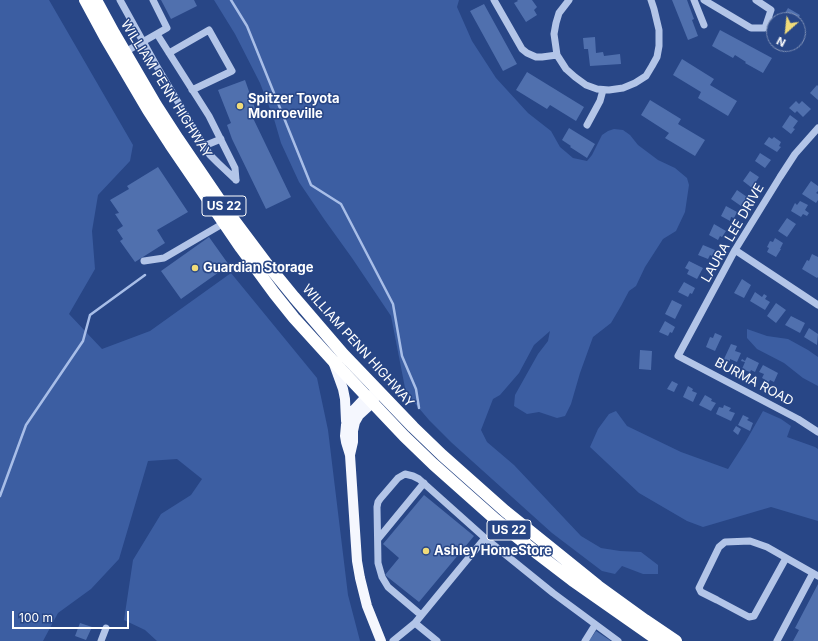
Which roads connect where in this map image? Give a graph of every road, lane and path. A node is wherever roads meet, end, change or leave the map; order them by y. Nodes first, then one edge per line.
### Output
1 (85, 0) edge
2 (96, 0) edge
3 (120, 0) edge
4 (153, 0) edge
5 (494, 0) edge
6 (570, 0) edge
7 (651, 0) edge
8 (694, 0) edge
9 (704, 0) edge
10 (756, 0) edge
11 (704, 25) dead end
12 (157, 34) junction
13 (142, 42) junction
14 (125, 52) junction
15 (169, 52) junction
16 (557, 55) junction
17 (192, 90) junction
18 (603, 90) junction
19 (587, 125) dead end
20 (818, 128) edge
21 (220, 139) junction
22 (204, 146) junction
23 (224, 223) junction
24 (735, 250) junction
25 (144, 261) dead end
26 (818, 305) edge
27 (678, 356) joint
28 (334, 362) junction
29 (378, 392) junction
30 (369, 400) junction
31 (346, 425) junction
32 (818, 432) edge
33 (350, 455) junction
34 (424, 483) junction
35 (485, 538) junction
36 (378, 539) junction
37 (786, 558) junction
38 (815, 574) edge
39 (421, 615) junction
40 (415, 623) junction
41 (596, 625) junction
42 (106, 628) dead end
43 (102, 641) edge
44 (381, 641) edge
45 (393, 641) edge
46 (437, 641) edge
47 (584, 641) edge
48 (618, 641) edge
49 (659, 641) edge
50 (676, 641) edge
51 (777, 641) edge

1 - 23 highway, WILLIAM PENN HIGHWAY / US 22
2 - 14 highway, WILLIAM PENN HIGHWAY / US 22
3 - 13 street
4 - 12 street
5 - 16 street
6 - 16 street
7 - 18 street
8 - 11 street
9 - 10 street
12 - 13 street
12 - 15 street
13 - 14 street
13 - 22 street
14 - 29 highway, WILLIAM PENN HIGHWAY / US 22
15 - 17 street
15 - 17 street
16 - 18 street
17 - 21 street
18 - 19 street
20 - 24 street, LAURA LEE DRIVE
21 - 22 street
21 - 22 street
23 - 25 street
23 - 28 highway, WILLIAM PENN HIGHWAY / US 22
24 - 26 street
24 - 27 street, LAURA LEE DRIVE
27 - 32 street, BURMA ROAD
28 - 30 highway, WILLIAM PENN HIGHWAY / US 22
28 - 31 main road
29 - 30 main road
29 - 50 highway, WILLIAM PENN HIGHWAY / US 22
30 - 31 main road
30 - 33 main road
30 - 49 highway, WILLIAM PENN HIGHWAY / US 22
31 - 33 main road
33 - 44 main road
34 - 35 street
34 - 36 street
34 - 36 street
35 - 39 street
35 - 41 street
36 - 39 street
37 - 37 street
37 - 38 street
38 - 51 street
39 - 40 street
40 - 45 street
40 - 46 street
41 - 47 street
41 - 48 street
42 - 43 street

